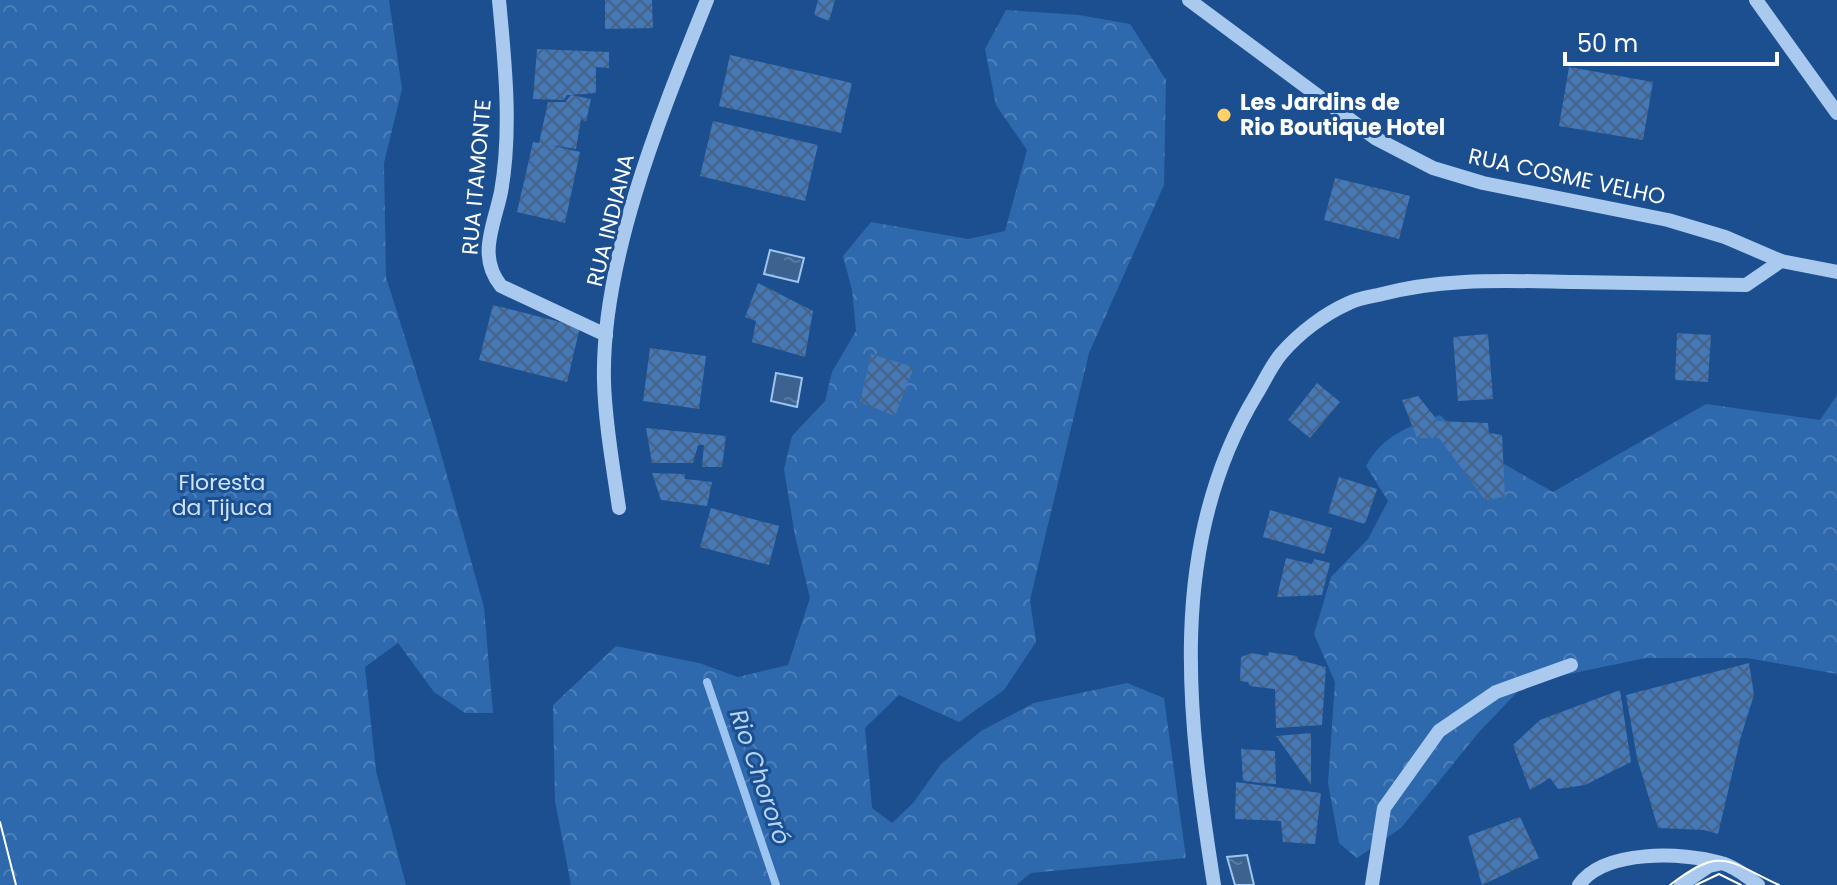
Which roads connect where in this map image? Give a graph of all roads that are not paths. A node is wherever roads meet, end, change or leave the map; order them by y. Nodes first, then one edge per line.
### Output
1 (499, 0) edge
2 (707, 0) edge
3 (1189, 0) edge
4 (1756, 0) edge
5 (1837, 113) edge
6 (1781, 261) junction
7 (1837, 272) edge
8 (606, 335) junction
9 (619, 508) dead end
10 (1571, 665) dead end
11 (1723, 863) junction
12 (1214, 885) edge
13 (1372, 885) edge
14 (1579, 885) edge
15 (1681, 885) edge
16 (1758, 885) edge

1 - 8 street, RUA ITAMONTE
2 - 8 street, RUA INDIANA
3 - 6 street, RUA COSME VELHO
4 - 5 street
6 - 7 street, RUA COSME VELHO
6 - 12 street
8 - 9 street, RUA INDIANA
10 - 13 street
11 - 14 street
11 - 15 street
11 - 16 street

